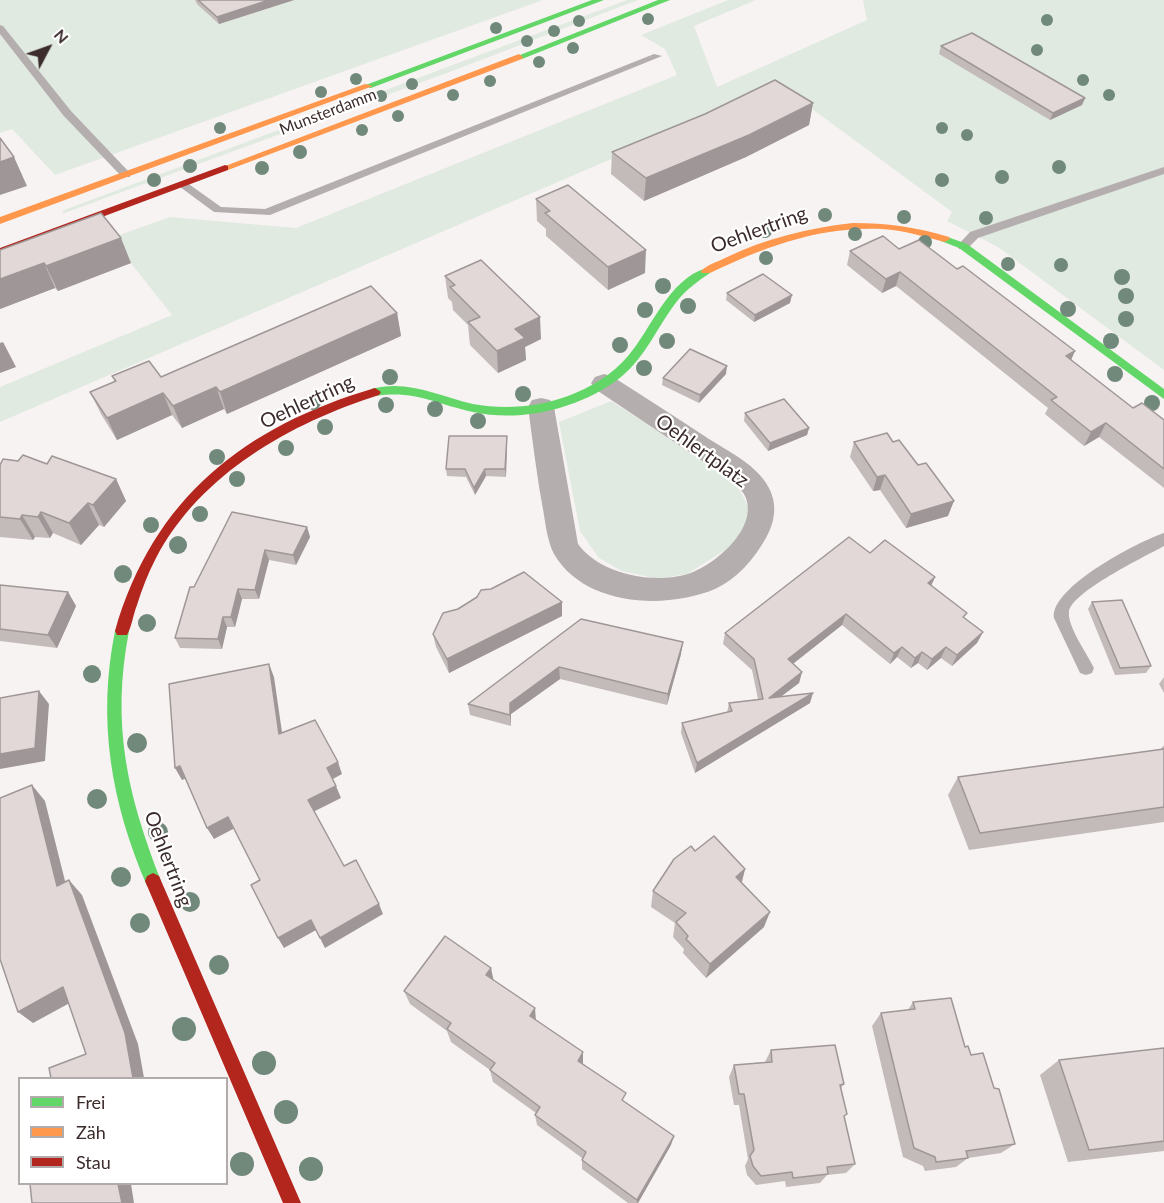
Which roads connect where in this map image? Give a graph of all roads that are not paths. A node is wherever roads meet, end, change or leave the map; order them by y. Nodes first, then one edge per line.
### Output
1 (600, 0) edge
2 (666, 0) edge
3 (0, 28) edge
4 (657, 56) dead end
5 (1164, 170) edge
6 (126, 175) junction
7 (182, 184) junction
8 (38, 207) junction
9 (0, 221) edge
10 (57, 231) junction
11 (963, 246) junction
12 (0, 252) edge
13 (604, 383) junction
14 (1164, 394) edge
15 (541, 407) junction
16 (1164, 539) edge
17 (1086, 668) dead end
18 (292, 1203) edge

1 - 6 street, Munsterdamm
2 - 7 street, Munsterdamm
3 - 6 lane
4 - 7 lane
5 - 11 lane
6 - 8 street, Munsterdamm
7 - 10 street, Munsterdamm
8 - 9 street, Munsterdamm
8 - 10 street
10 - 12 street, Munsterdamm
11 - 13 street, Oehlertring
11 - 14 street, Oehlertring
13 - 15 street, Oehlertring
13 - 15 street, Oehlertplatz
15 - 18 street, Oehlertring
16 - 17 lane

